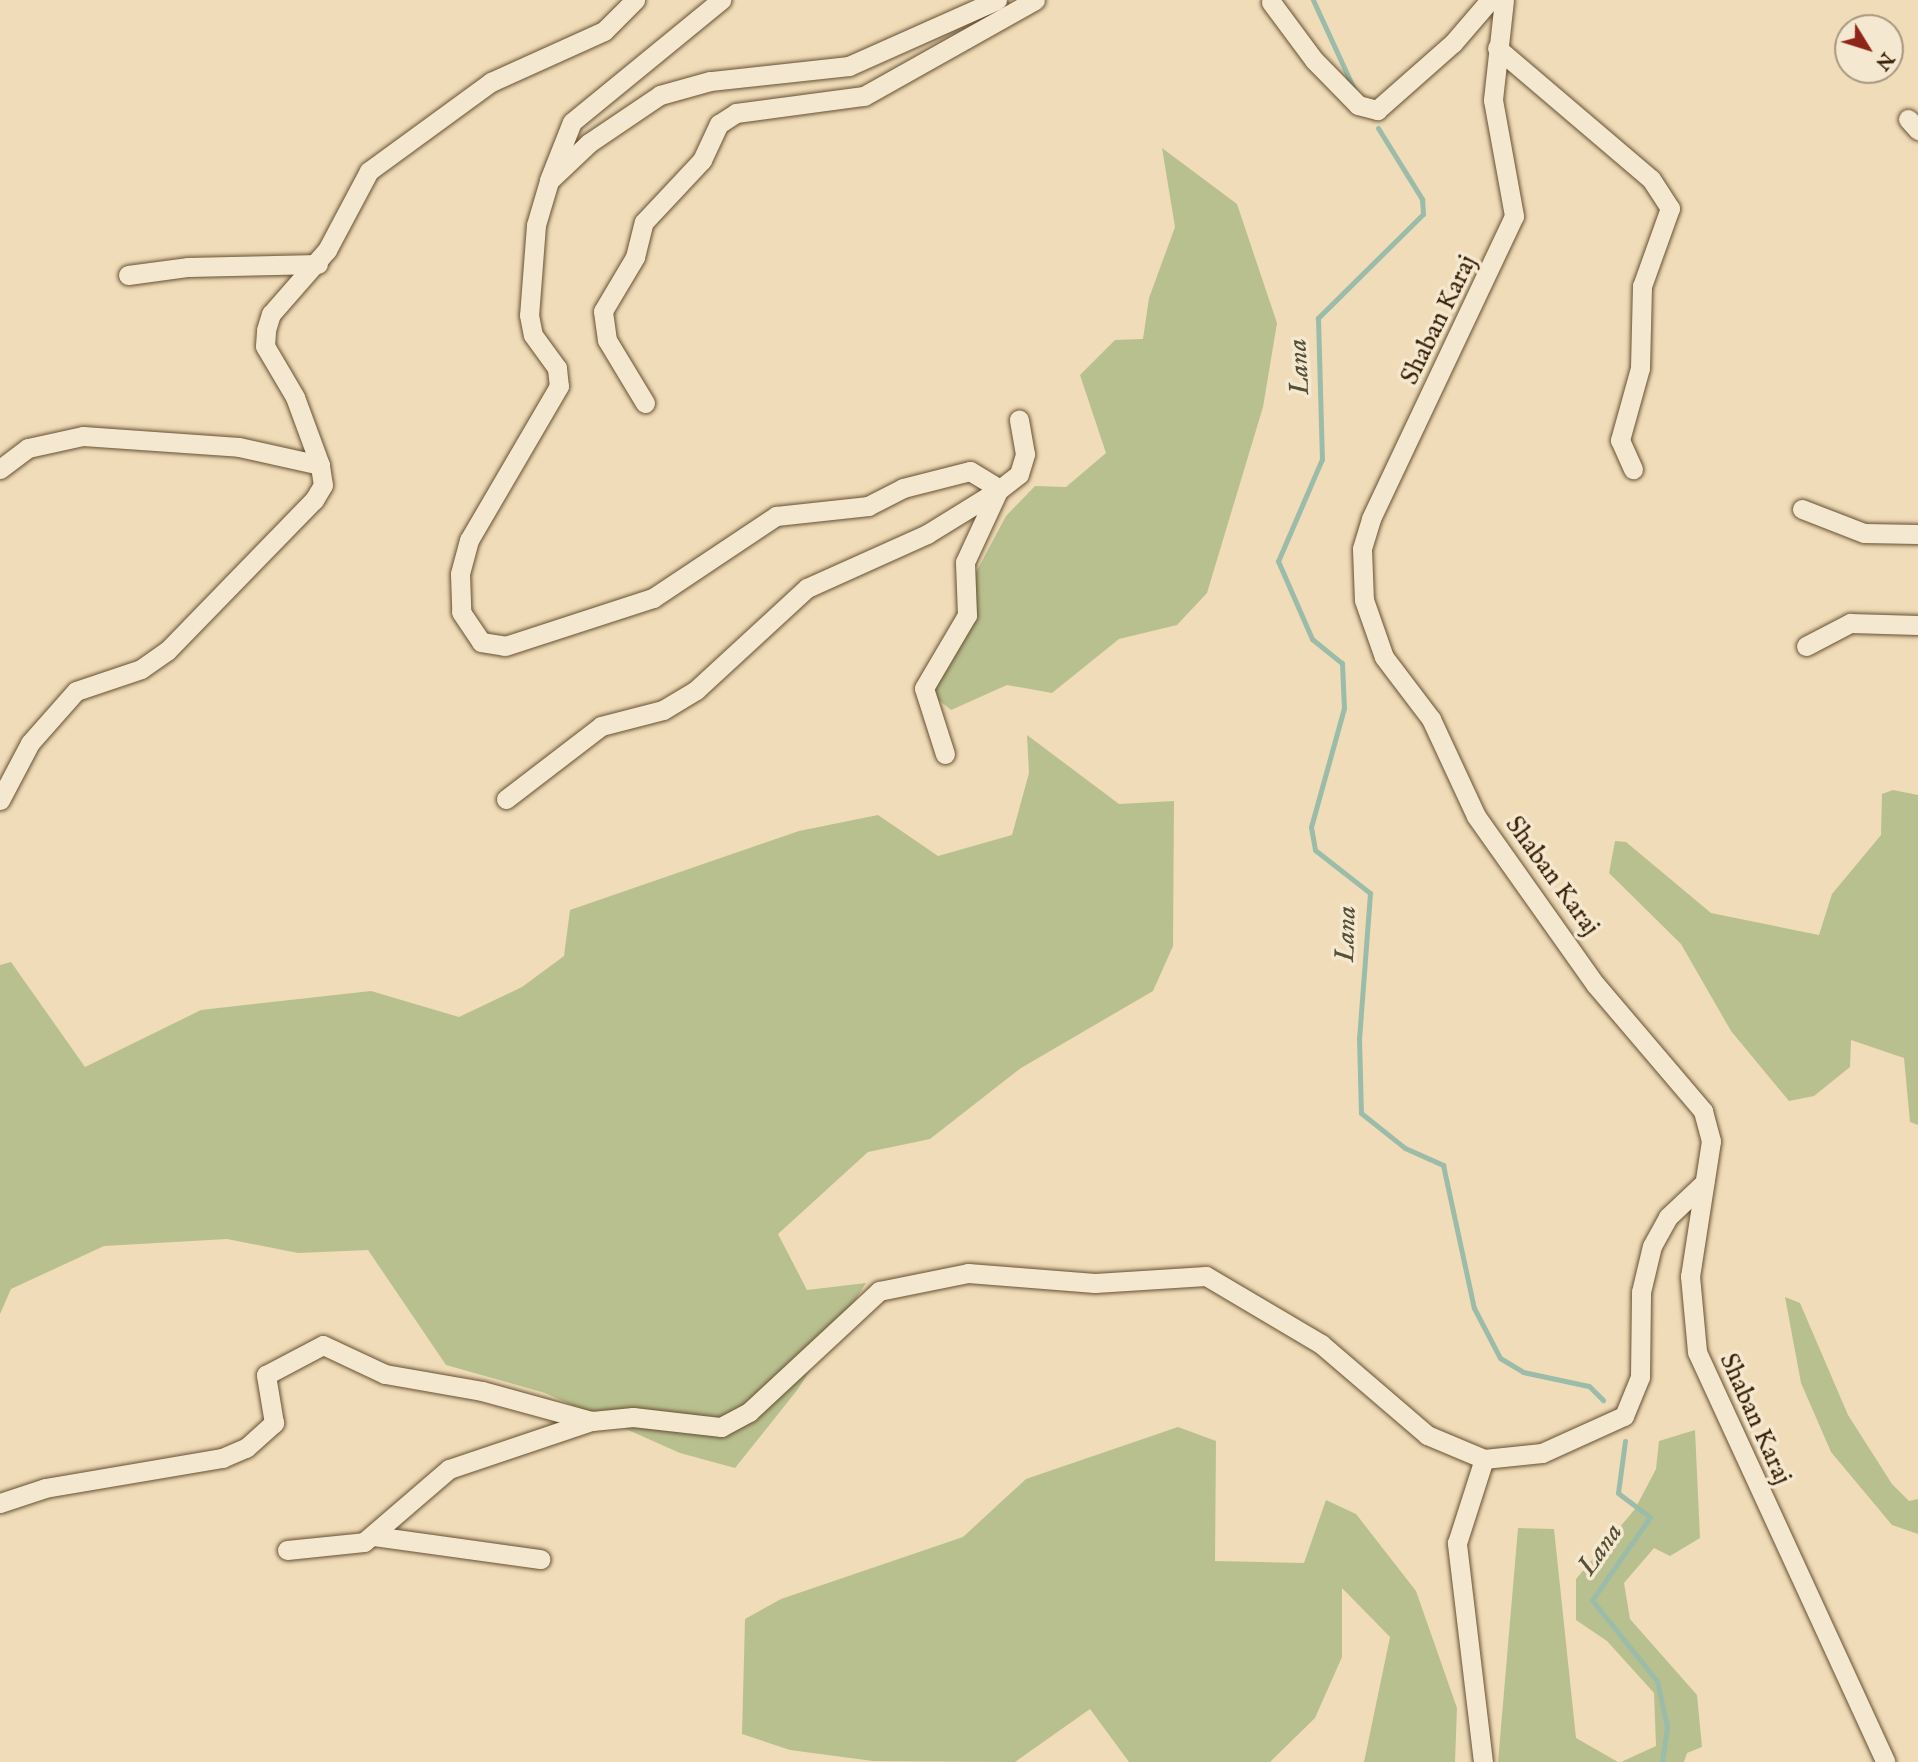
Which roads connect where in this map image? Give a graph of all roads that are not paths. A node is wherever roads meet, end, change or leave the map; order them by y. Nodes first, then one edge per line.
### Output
1 (633, 0) edge
2 (721, 0) edge
3 (997, 0) edge
4 (1035, 0) edge
5 (1490, 0) edge
6 (1504, 0) edge
7 (1271, 2) dead end
8 (1497, 48) junction
9 (549, 181) junction
10 (318, 264) junction
11 (128, 275) dead end
12 (645, 404) dead end
13 (1019, 420) dead end
14 (320, 465) junction
15 (0, 469) edge
16 (1633, 469) dead end
17 (1000, 489) junction
18 (1802, 509) dead end
19 (1918, 534) edge
20 (1918, 625) edge
21 (1806, 646) dead end
22 (945, 754) dead end
23 (506, 799) dead end
24 (0, 800) edge
25 (1704, 1183) junction
26 (592, 1421) junction
27 (1484, 1460) junction
28 (0, 1503) edge
29 (374, 1536) junction
30 (287, 1549) dead end
31 (540, 1559) dead end
32 (1483, 1762) edge
33 (1886, 1762) edge

1 - 10 street
2 - 9 street
3 - 9 street
4 - 12 street
5 - 7 street
6 - 8 street, Shaban Karaj
8 - 16 street
8 - 25 street, Shaban Karaj
9 - 17 street
10 - 11 street
10 - 14 street
13 - 17 street
14 - 15 street
14 - 24 street
17 - 22 street
17 - 23 street
18 - 19 street
20 - 21 street
25 - 27 street
25 - 33 street, Shaban Karaj
26 - 27 street
26 - 28 street
26 - 29 street
27 - 32 street
29 - 30 street
29 - 31 street

